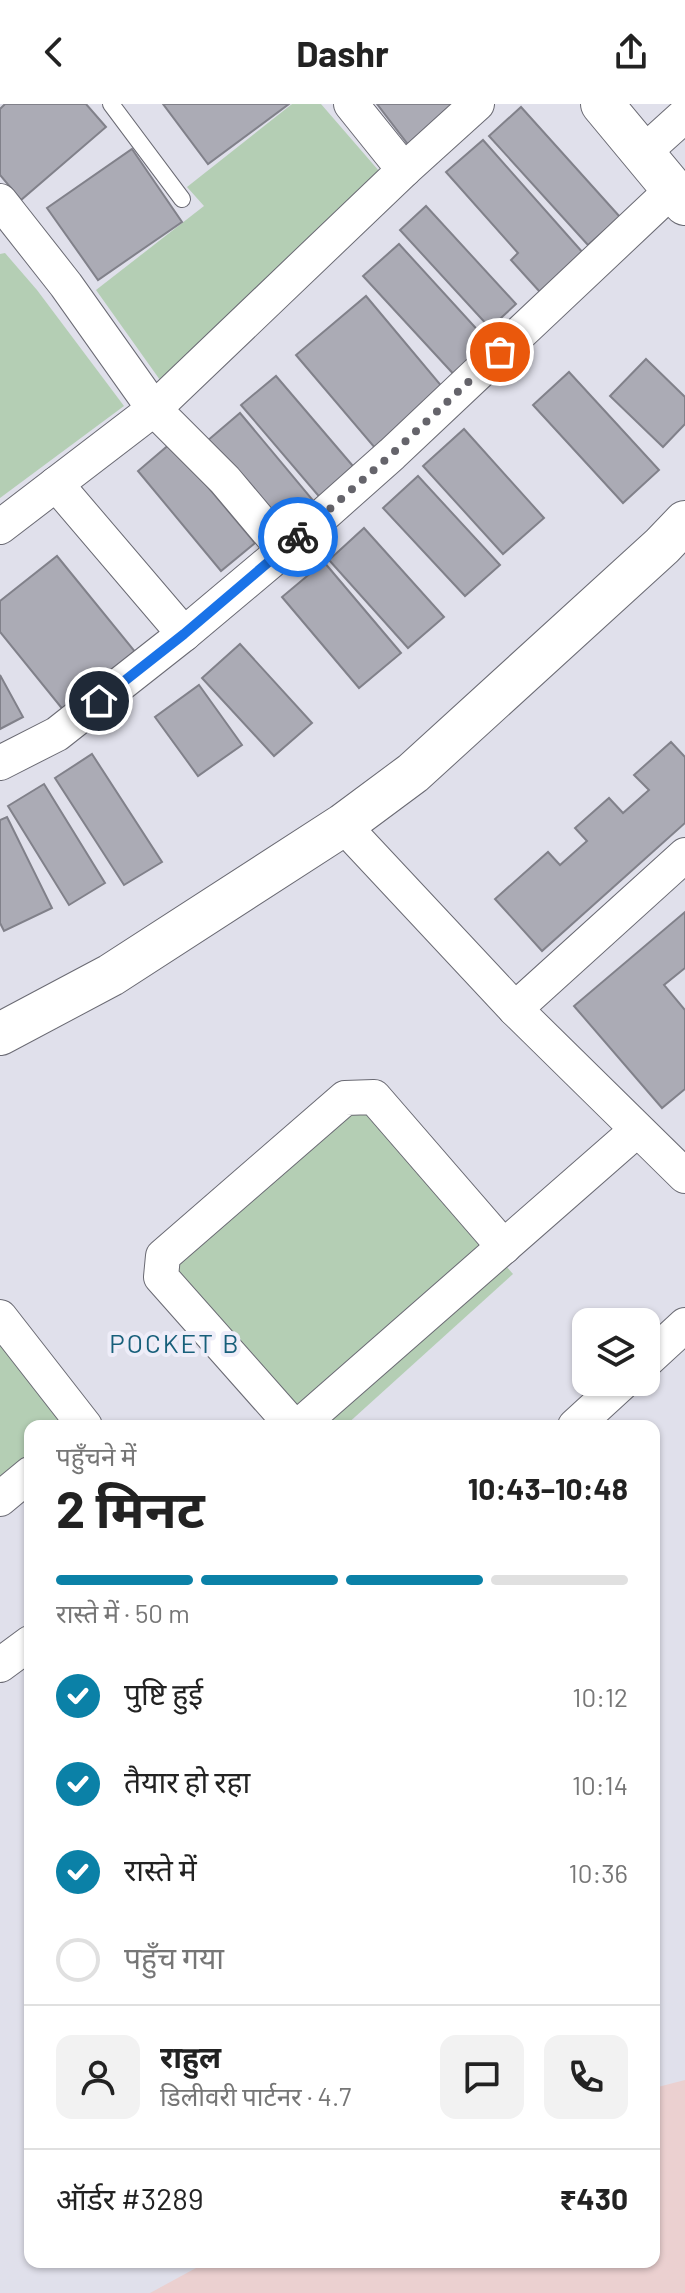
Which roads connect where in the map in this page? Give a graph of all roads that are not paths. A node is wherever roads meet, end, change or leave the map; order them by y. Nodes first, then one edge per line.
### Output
1 (111, 104) edge
2 (351, 104) edge
3 (477, 104) edge
4 (602, 104) edge
5 (685, 115) edge
6 (643, 153) junction
7 (404, 170) junction
8 (679, 196) edge
9 (182, 199) dead end
10 (0, 201) edge
11 (154, 409) junction
12 (56, 484) junction
13 (685, 522) edge
14 (0, 527) edge
15 (284, 550) junction
16 (184, 634) junction
17 (0, 763) edge
18 (343, 825) junction
19 (685, 855) edge
20 (515, 1009) junction
21 (0, 1034) edge
22 (637, 1130) junction
23 (685, 1176) edge
24 (504, 1247) junction
25 (0, 1317) edge
26 (685, 1325) edge
27 (660, 1348) edge
28 (608, 1396) edge
29 (80, 1420) edge
30 (288, 1420) edge
31 (306, 1420) edge
32 (582, 1420) edge
33 (24, 1479) edge
34 (0, 1499) edge
35 (24, 1647) edge
36 (0, 1665) edge

1 - 9 lane
2 - 7 street
3 - 7 street
4 - 6 street
5 - 6 street
6 - 8 street
7 - 11 street
8 - 15 street
10 - 11 street
11 - 12 street
11 - 15 street
12 - 14 street
12 - 16 street
13 - 18 street
15 - 16 street
16 - 17 street
18 - 20 street
18 - 21 street
19 - 20 street
20 - 22 street
22 - 23 street
22 - 24 street
24 - 30 street
24 - 31 street
25 - 29 street
26 - 27 street
28 - 32 street
33 - 34 street
35 - 36 street

